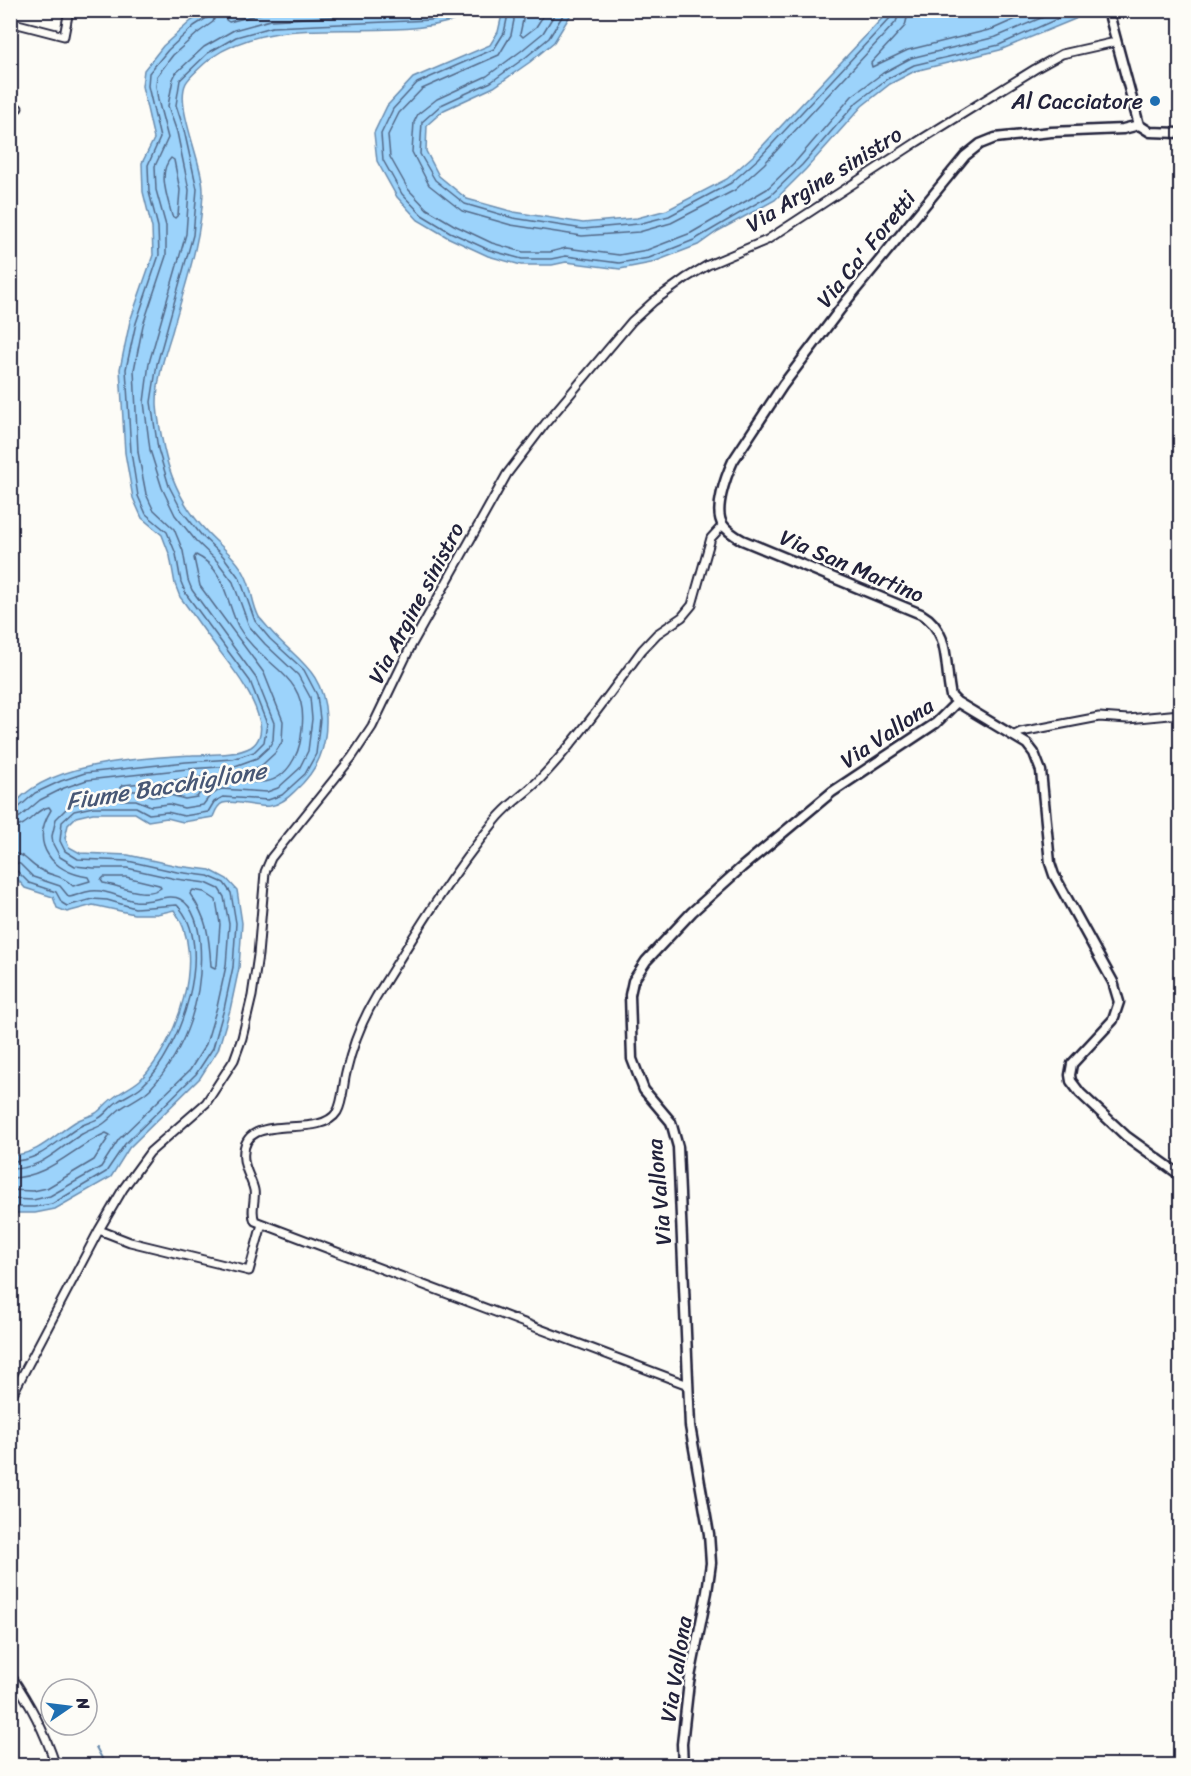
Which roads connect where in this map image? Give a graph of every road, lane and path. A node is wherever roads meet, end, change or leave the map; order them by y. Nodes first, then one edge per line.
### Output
1 (69, 10) edge
2 (1108, 10) edge
3 (10, 22) edge
4 (1111, 43) dead end
5 (1139, 125) junction
6 (1180, 133) edge
7 (723, 525) junction
8 (957, 702) junction
9 (1180, 714) edge
10 (1013, 736) junction
11 (1180, 1175) edge
12 (262, 1224) junction
13 (99, 1230) junction
14 (688, 1385) junction
15 (10, 1399) edge
16 (10, 1674) edge
17 (56, 1766) edge
18 (683, 1766) edge

1 - 3 street
2 - 5 street
4 - 13 street, Via Argine sinistro
5 - 6 street
5 - 7 street, Via Ca' Foretti
7 - 8 street, Via San Martino
7 - 12 street
8 - 10 street
8 - 14 street, Via Vallona
9 - 10 street
10 - 11 street
12 - 13 street
12 - 14 street
13 - 15 street, Via Argine sinistro
14 - 18 street, Via Vallona
16 - 17 street

